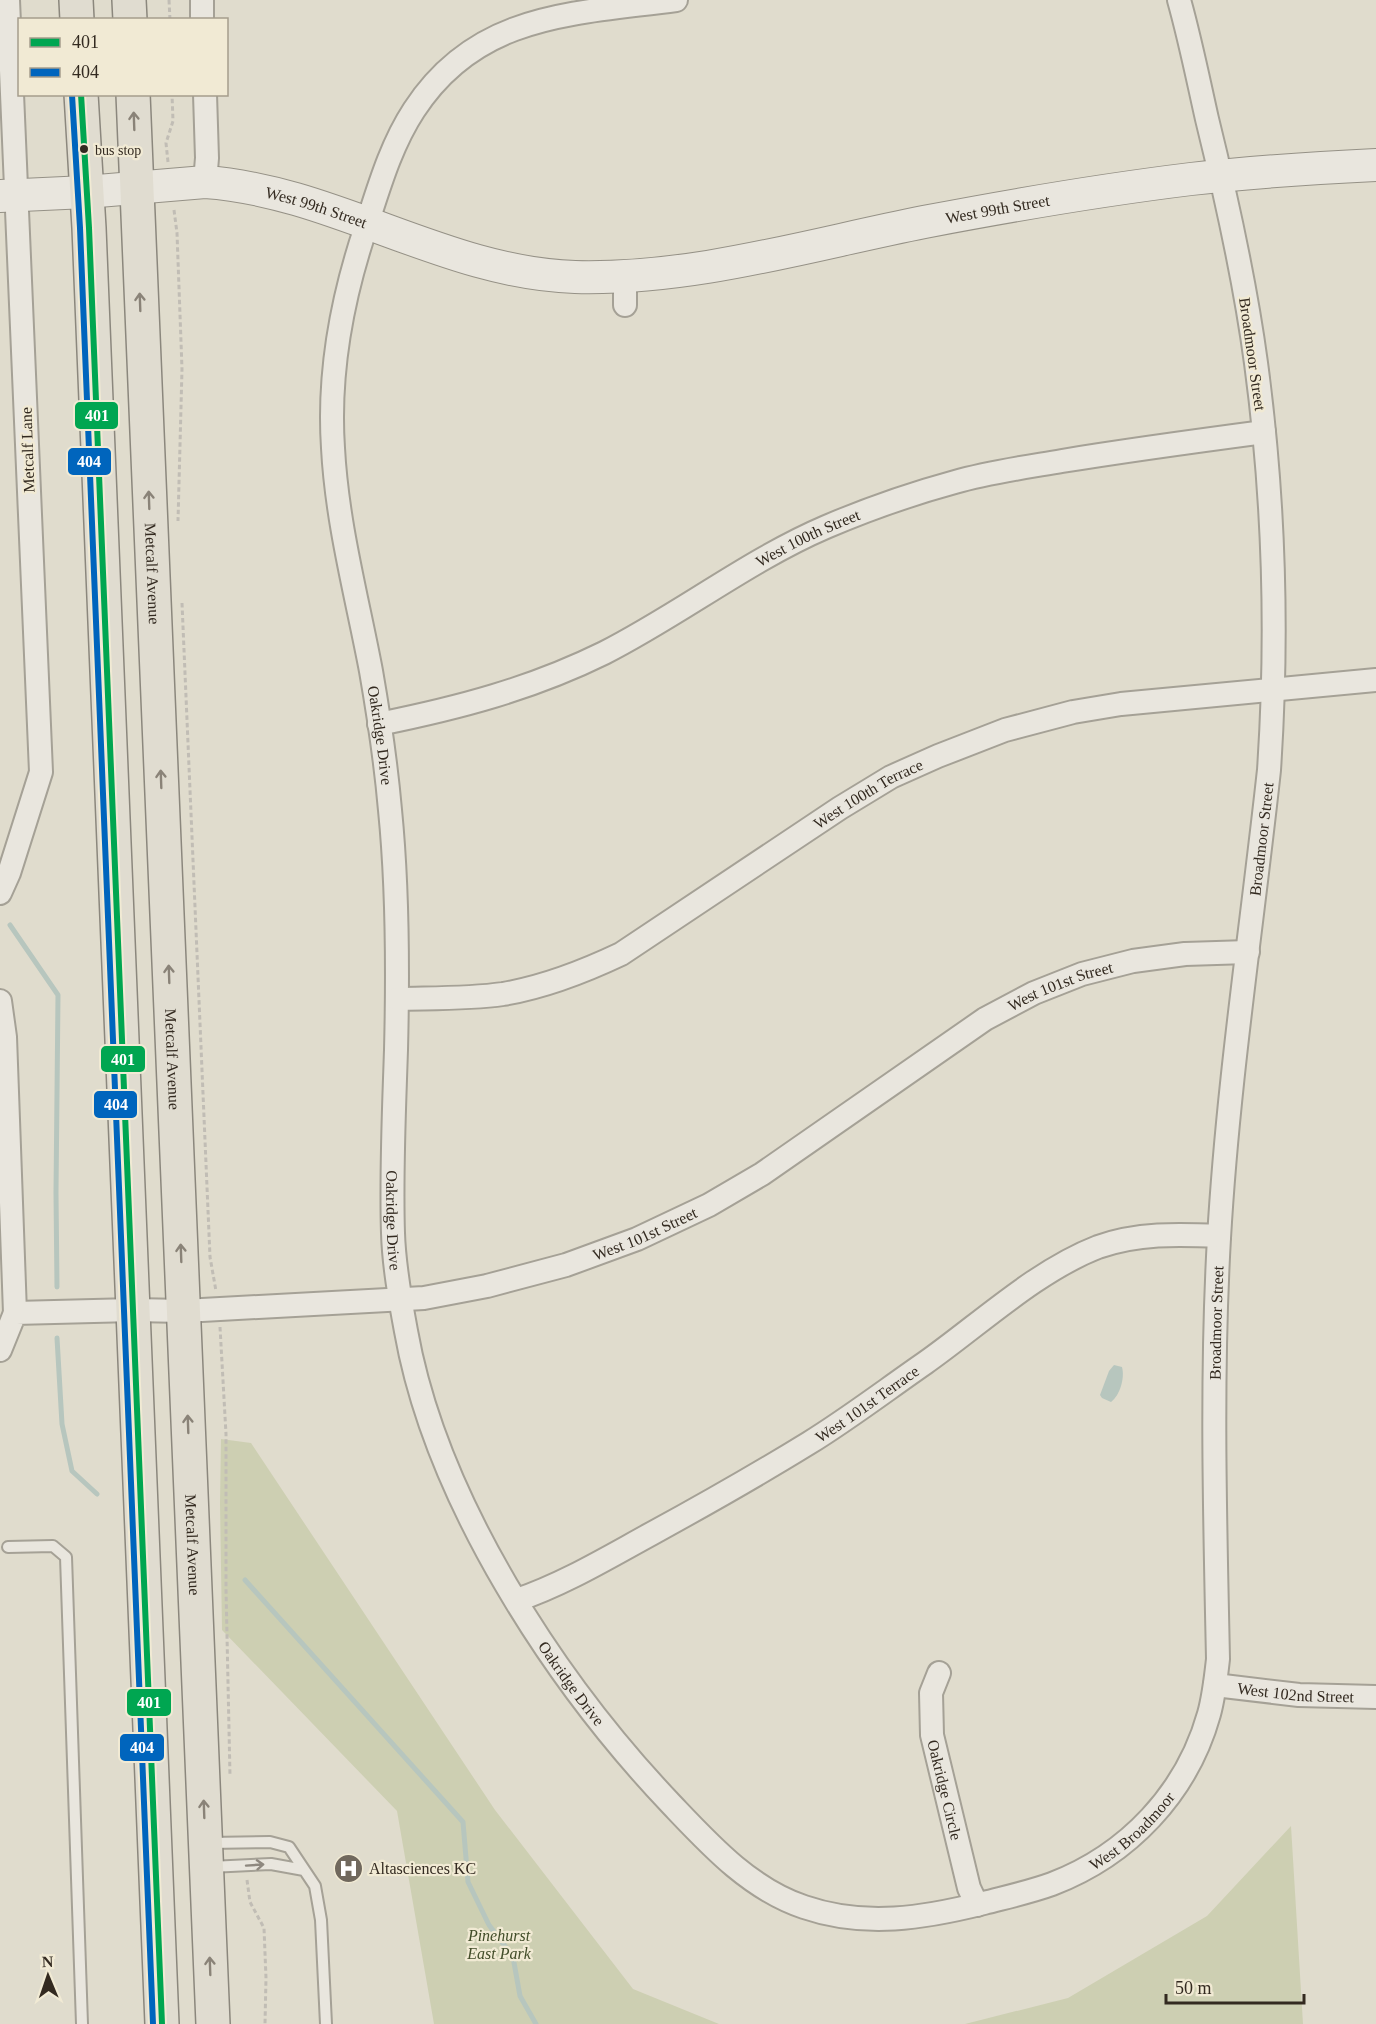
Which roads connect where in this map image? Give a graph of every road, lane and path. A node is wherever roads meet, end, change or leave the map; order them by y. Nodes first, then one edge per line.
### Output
1 (8, 0) edge
2 (76, 0) edge
3 (129, 0) edge
4 (169, 0) edge
5 (202, 0) edge
6 (676, 0) edge
7 (1179, 0) edge
8 (77, 18) edge
9 (130, 18) edge
10 (170, 18) edge
11 (202, 18) edge
12 (81, 96) edge
13 (133, 96) edge
14 (172, 96) edge
15 (205, 96) edge
16 (1376, 165) edge
17 (1221, 177) junction
18 (205, 182) junction
19 (170, 184) junction
20 (136, 189) junction
21 (86, 192) junction
22 (8, 196) edge
23 (367, 223) junction
24 (1264, 432) junction
25 (178, 529) dead end
26 (182, 599) dead end
27 (1376, 680) edge
28 (1273, 689) junction
29 (379, 724) junction
30 (0, 893) edge
31 (1248, 952) junction
32 (397, 999) junction
33 (0, 1001) edge
34 (2, 1030) edge
35 (1219, 1236) junction
36 (7, 1275) edge
37 (401, 1300) junction
38 (219, 1309) junction
39 (133, 1310) junction
40 (183, 1311) junction
41 (15, 1313) junction
42 (0, 1350) edge
43 (8, 1547) dead end
44 (517, 1600) junction
45 (939, 1673) dead end
46 (1215, 1685) junction
47 (1376, 1697) edge
48 (230, 1786) dead end
49 (206, 1856) junction
50 (244, 1866) junction
51 (304, 1870) junction
52 (977, 1905) junction
53 (82, 2024) edge
54 (162, 2024) edge
55 (213, 2024) edge
56 (265, 2024) edge
57 (326, 2024) edge

1 - 22 street, Metcalf Lane
2 - 8 main road
3 - 9 main road
4 - 10 path
5 - 11 street
6 - 23 street, Oakridge Drive
7 - 17 street, Broadmoor Street
12 - 21 main road
20 -> 13 main road, Metcalf Avenue
14 - 19 path
15 - 18 street
16 - 17 street, West 99th Street
17 - 23 street, West 99th Street
17 - 24 street, Broadmoor Street
18 - 19 street, West 99th Street
18 - 23 street, West 99th Street
19 - 20 street, West 99th Street
19 - 25 path
20 - 21 street, West 99th Street
40 -> 20 main road, Metcalf Avenue
21 - 22 street, West 99th Street
21 - 39 main road
22 - 30 street, Metcalf Lane
23 - 29 street, Oakridge Drive
24 - 28 street, Broadmoor Street
24 - 29 street, West 100th Street
26 - 38 path
27 - 28 street, West 100th Terrace
28 - 31 street, Broadmoor Street
28 - 32 street, West 100th Terrace
29 - 32 street, Oakridge Drive
31 - 35 street, Broadmoor Street
31 - 37 street, West 101st Street
32 - 37 street, Oakridge Drive
33 - 34 street
34 - 36 street
35 - 44 street, West 101st Terrace
35 - 46 street, Broadmoor Street
36 - 41 street
37 - 38 street, West 101st Street
37 - 44 street, Oakridge Drive
38 - 40 street, West 101st Street
38 - 48 path
39 - 40 street, West 101st Street
39 - 41 street, West 101st Street
39 - 54 main road
49 -> 40 main road, Metcalf Avenue
41 - 42 street
43 - 53 lane
44 - 52 street, Oakridge Drive
45 - 52 street, Oakridge Circle
46 - 47 street, West 102nd Street
46 - 52 street, West Broadmoor
49 - 50 lane
49 - 51 lane
55 -> 49 main road, Metcalf Avenue
50 -> 51 lane
50 - 56 path
51 - 57 lane

